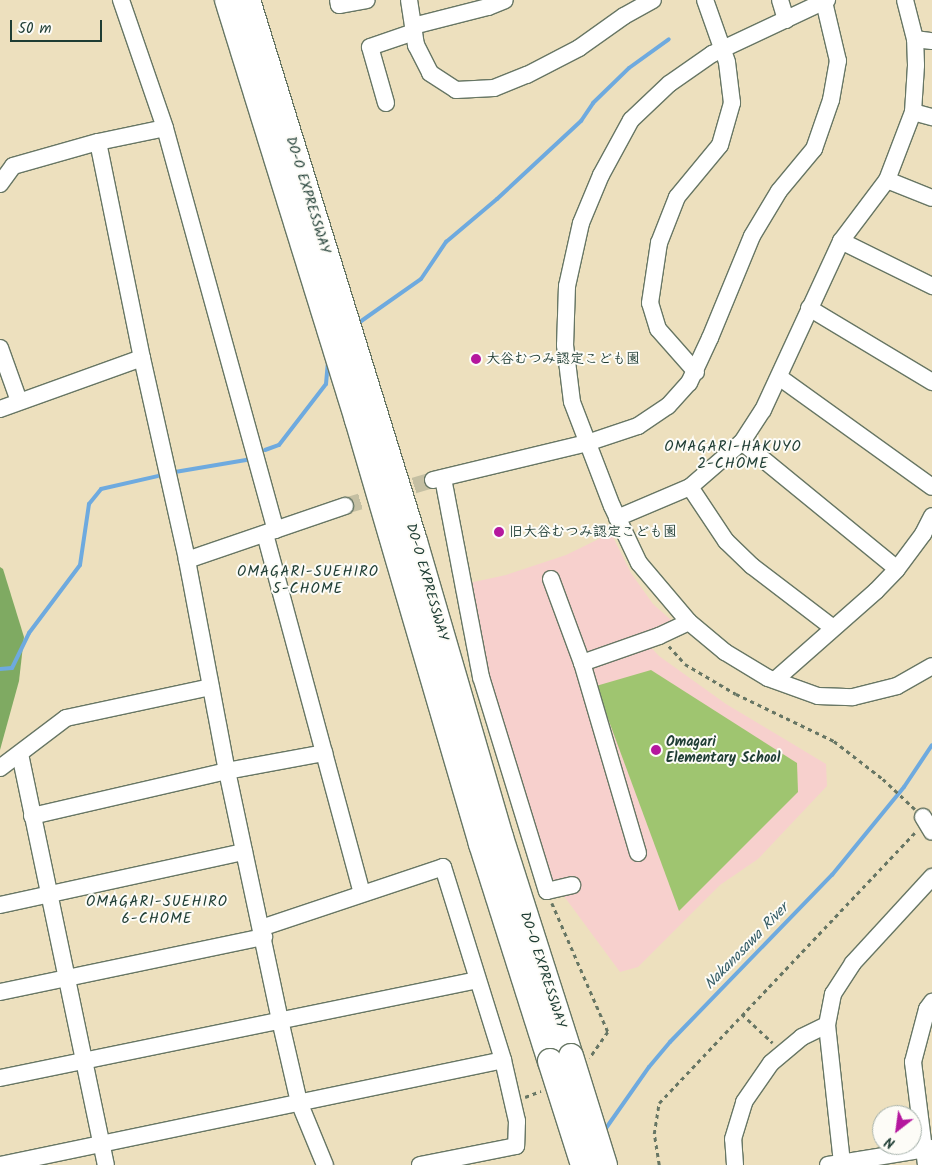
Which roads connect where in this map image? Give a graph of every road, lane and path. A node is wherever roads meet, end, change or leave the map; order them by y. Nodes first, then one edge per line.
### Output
1 (121, 0) edge
2 (227, 0) edge
3 (248, 0) edge
4 (338, 0) edge
5 (367, 0) edge
6 (409, 0) edge
7 (505, 0) edge
8 (653, 0) edge
9 (705, 0) edge
10 (780, 0) edge
11 (905, 0) edge
12 (826, 1) edge
13 (786, 20) junction
14 (414, 29) junction
15 (915, 39) junction
16 (932, 42) edge
17 (722, 49) junction
18 (386, 102) dead end
19 (913, 112) junction
20 (932, 117) edge
21 (165, 128) junction
22 (98, 142) junction
23 (887, 180) junction
24 (0, 184) edge
25 (932, 198) edge
26 (841, 241) junction
27 (932, 286) edge
28 (809, 308) junction
29 (0, 348) edge
30 (142, 358) junction
31 (696, 372) junction
32 (779, 377) junction
33 (932, 382) edge
34 (19, 401) junction
35 (0, 409) edge
36 (742, 442) junction
37 (586, 443) junction
38 (690, 487) junction
39 (932, 487) edge
40 (345, 506) tunnel mouth
41 (932, 516) edge
42 (617, 518) junction
43 (270, 532) junction
44 (187, 560) junction
45 (897, 569) junction
46 (551, 579) dead end
47 (689, 622) junction
48 (833, 628) junction
49 (659, 636) junction
50 (582, 663) junction
51 (932, 666) edge
52 (775, 680) junction
53 (211, 687) junction
54 (324, 753) junction
55 (20, 754) junction
56 (0, 768) edge
57 (227, 772) junction
58 (32, 816) junction
59 (927, 823) edge
60 (244, 852) junction
61 (638, 853) dead end
62 (932, 877) edge
63 (572, 885) dead end
64 (547, 891) junction
65 (362, 893) junction
66 (50, 894) junction
67 (0, 905) edge
68 (263, 932) junction
69 (66, 977) junction
70 (476, 980) junction
71 (0, 992) edge
72 (932, 1002) edge
73 (742, 1014) junction
74 (280, 1020) junction
75 (827, 1025) junction
76 (784, 1053) junction
77 (85, 1060) junction
78 (503, 1060) junction
79 (569, 1060) junction
80 (0, 1078) edge
81 (544, 1090) dead end
82 (512, 1101) junction
83 (299, 1102) junction
84 (102, 1145) junction
85 (927, 1154) edge
86 (835, 1164) edge
87 (0, 1165) edge
88 (106, 1165) edge
89 (325, 1165) edge
90 (420, 1165) edge
91 (583, 1165) edge
92 (605, 1165) edge
93 (659, 1165) edge
94 (735, 1165) edge

1 - 21 street
2 - 79 highway, DO-O EXPRESSWAY
3 - 79 highway, DO-O EXPRESSWAY
4 - 5 street
6 - 14 street
7 - 14 street
8 - 14 street
9 - 17 street
10 - 13 street
11 - 15 street
12 - 13 street
12 - 31 street
13 - 17 street
14 - 18 street
15 - 16 street
15 - 19 street
17 - 31 street
17 - 37 street
19 - 20 street
19 - 23 street
21 - 22 street
21 - 43 street
22 - 24 street
22 - 30 street
23 - 25 street
23 - 26 street
26 - 27 street
26 - 28 street
28 - 32 street
28 - 33 street
29 - 34 street
30 - 34 street
30 - 44 street
31 - 37 street
32 - 36 street
32 - 39 street
34 - 35 street
36 - 38 street
36 - 45 street
37 - 42 street
37 - 64 street
38 - 42 street
38 - 48 street
40 - 43 street
41 - 45 street
42 - 47 street
43 - 44 street
43 - 54 street
44 - 53 street
45 - 48 street
46 - 50 street
47 - 49 street
47 - 52 street
48 - 52 street
49 - 50 street
49 - 59 path
50 - 61 street
51 - 52 street
53 - 55 street
53 - 57 street
54 - 57 street
54 - 65 street
55 - 56 street
55 - 58 street
57 - 58 street
57 - 60 street
58 - 66 street
59 - 73 path
60 - 66 street
60 - 68 street
62 - 75 street
63 - 64 street
64 - 79 path
65 - 68 street
65 - 70 street
66 - 67 street
66 - 69 street
68 - 69 street
68 - 74 street
69 - 71 street
69 - 77 street
70 - 74 street
70 - 78 street
72 - 85 street
73 - 76 path
73 - 93 path
74 - 77 street
74 - 83 street
75 - 76 street
75 - 86 street
76 - 94 street
77 - 80 street
77 - 84 street
78 - 82 street
78 - 83 street
79 - 91 highway, DO-O EXPRESSWAY, bridge
79 - 92 highway, DO-O EXPRESSWAY, bridge
81 - 82 path
82 - 90 street
83 - 84 street
83 - 89 street
84 - 87 street
84 - 88 street
85 - 86 street

